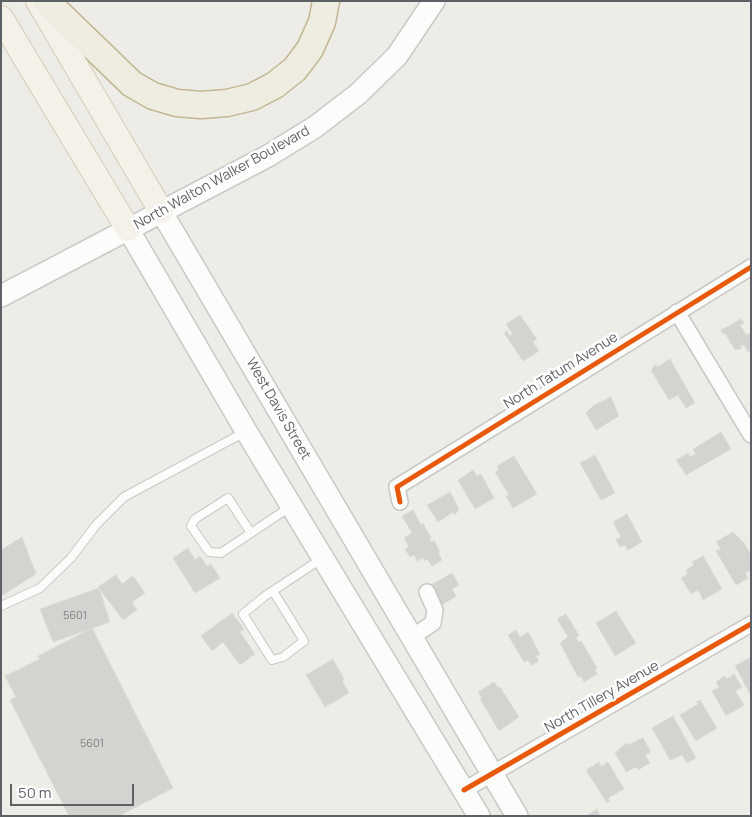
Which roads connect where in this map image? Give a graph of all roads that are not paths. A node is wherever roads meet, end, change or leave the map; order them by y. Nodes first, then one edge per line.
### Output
1 (38, 1) edge
2 (46, 1) edge
3 (326, 1) edge
4 (434, 1) edge
5 (1, 18) edge
6 (161, 211) junction
7 (128, 229) junction
8 (751, 267) edge
9 (1, 296) edge
10 (677, 312) junction
11 (246, 431) junction
12 (751, 435) edge
13 (400, 502) dead end
14 (291, 506) junction
15 (251, 533) junction
16 (322, 557) junction
17 (273, 591) junction
18 (427, 592) dead end
19 (1, 606) edge
20 (751, 624) edge
21 (412, 637) junction
22 (492, 773) junction
23 (464, 790) junction
24 (479, 816) edge
25 (517, 816) edge

1 - 6 main road, West Davis Street
2 - 3 highway
4 - 6 main road, North Walton Walker Boulevard
5 - 7 main road
6 - 7 main road, North Walton Walker Boulevard
6 - 21 main road, West Davis Street
7 - 9 main road, North Walton Walker Boulevard
7 - 11 main road
8 - 10 street, North Tatum Avenue
10 - 12 street
10 - 13 street, North Tatum Avenue
11 - 14 main road
11 - 19 lane
14 - 15 lane
14 - 16 main road
15 - 15 lane
16 - 17 lane
16 - 23 main road
17 - 17 lane
18 - 21 street
20 - 22 street, North Tillery Avenue
21 - 22 main road, West Davis Street
22 - 23 street, North Tillery Avenue
22 - 25 main road, West Davis Street
23 - 24 main road

